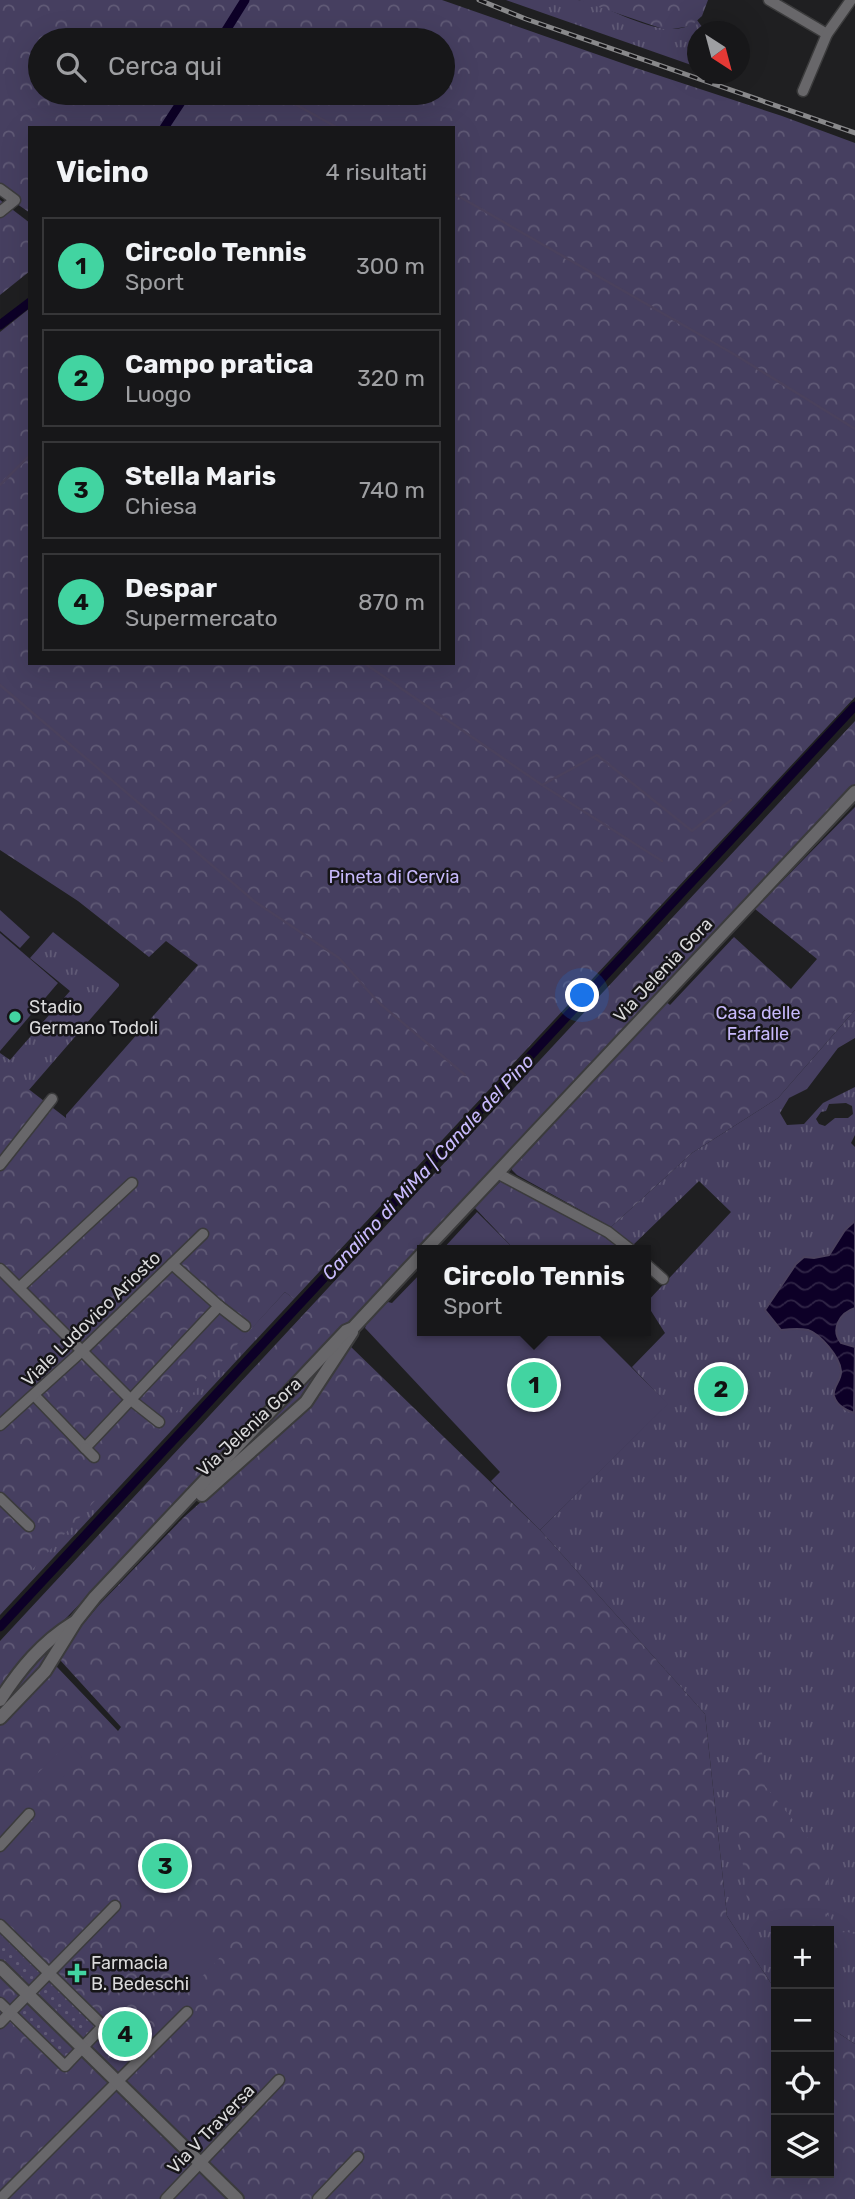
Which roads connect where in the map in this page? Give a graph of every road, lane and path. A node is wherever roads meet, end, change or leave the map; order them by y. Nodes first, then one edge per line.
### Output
1 (769, 0) edge
2 (851, 0) edge
3 (827, 34) junction
4 (803, 91) dead end
5 (0, 189) edge
6 (0, 212) edge
7 (855, 792) edge
8 (52, 1099) dead end
9 (0, 1165) edge
10 (497, 1173) junction
11 (132, 1183) dead end
12 (203, 1234) dead end
13 (430, 1245) edge
14 (625, 1245) edge
15 (417, 1259) edge
16 (172, 1264) junction
17 (651, 1268) edge
18 (0, 1269) edge
19 (663, 1279) dead end
20 (20, 1287) junction
21 (219, 1306) junction
22 (245, 1326) dead end
23 (353, 1328) junction
24 (82, 1352) junction
25 (34, 1395) junction
26 (131, 1400) junction
27 (159, 1422) dead end
28 (0, 1425) edge
29 (85, 1448) junction
30 (94, 1457) dead end
31 (0, 1498) edge
32 (29, 1526) dead end
33 (153, 1537) junction
34 (76, 1620) junction
35 (0, 1699) edge
36 (0, 1718) edge
37 (29, 1814) dead end
38 (0, 1846) edge
39 (114, 1906) dead end
40 (0, 1925) edge
41 (0, 1967) edge
42 (49, 1973) junction
43 (28, 1995) junction
44 (0, 2003) edge
45 (187, 2012) dead end
46 (10, 2013) junction
47 (0, 2023) edge
48 (82, 2048) junction
49 (279, 2080) dead end
50 (116, 2081) junction
51 (358, 2157) dead end
52 (200, 2163) junction
53 (0, 2199) edge
54 (166, 2199) edge
55 (237, 2199) edge
56 (318, 2199) edge

1 - 3 street
2 - 3 street
3 - 4 street
5 - 6 street
7 - 10 street, Via Jelenia Gora
8 - 9 street
10 - 13 street, Via Jelenia Gora
10 - 14 street
11 - 20 street
12 - 16 street, Viale Ludovico Ariosto
15 - 23 street, Via Jelenia Gora
16 - 21 street
16 - 24 street, Viale Ludovico Ariosto
17 - 19 street
18 - 20 street
20 - 24 street
21 - 22 street
21 - 26 street
23 - 33 street, Via Jelenia Gora
23 - 33 street, Via Jelenia Gora
24 - 25 street, Viale Ludovico Ariosto
24 - 26 street
25 - 28 street, Viale Ludovico Ariosto
25 - 29 street
26 - 27 street
26 - 29 street
29 - 30 street
31 - 32 street
33 - 34 street, Via Jelenia Gora
34 - 35 street, Via Jelenia Gora
34 - 36 street, Via Jelenia Gora
37 - 38 street
39 - 42 street
40 - 42 street
41 - 43 street
42 - 43 street
42 - 48 street
43 - 46 street
43 - 48 street
44 - 46 street
45 - 50 street
46 - 47 street
46 - 48 street
48 - 50 street
49 - 52 street, Via V Traversa
50 - 52 street
50 - 53 street
51 - 56 street
52 - 54 street, Via V Traversa
52 - 55 street

